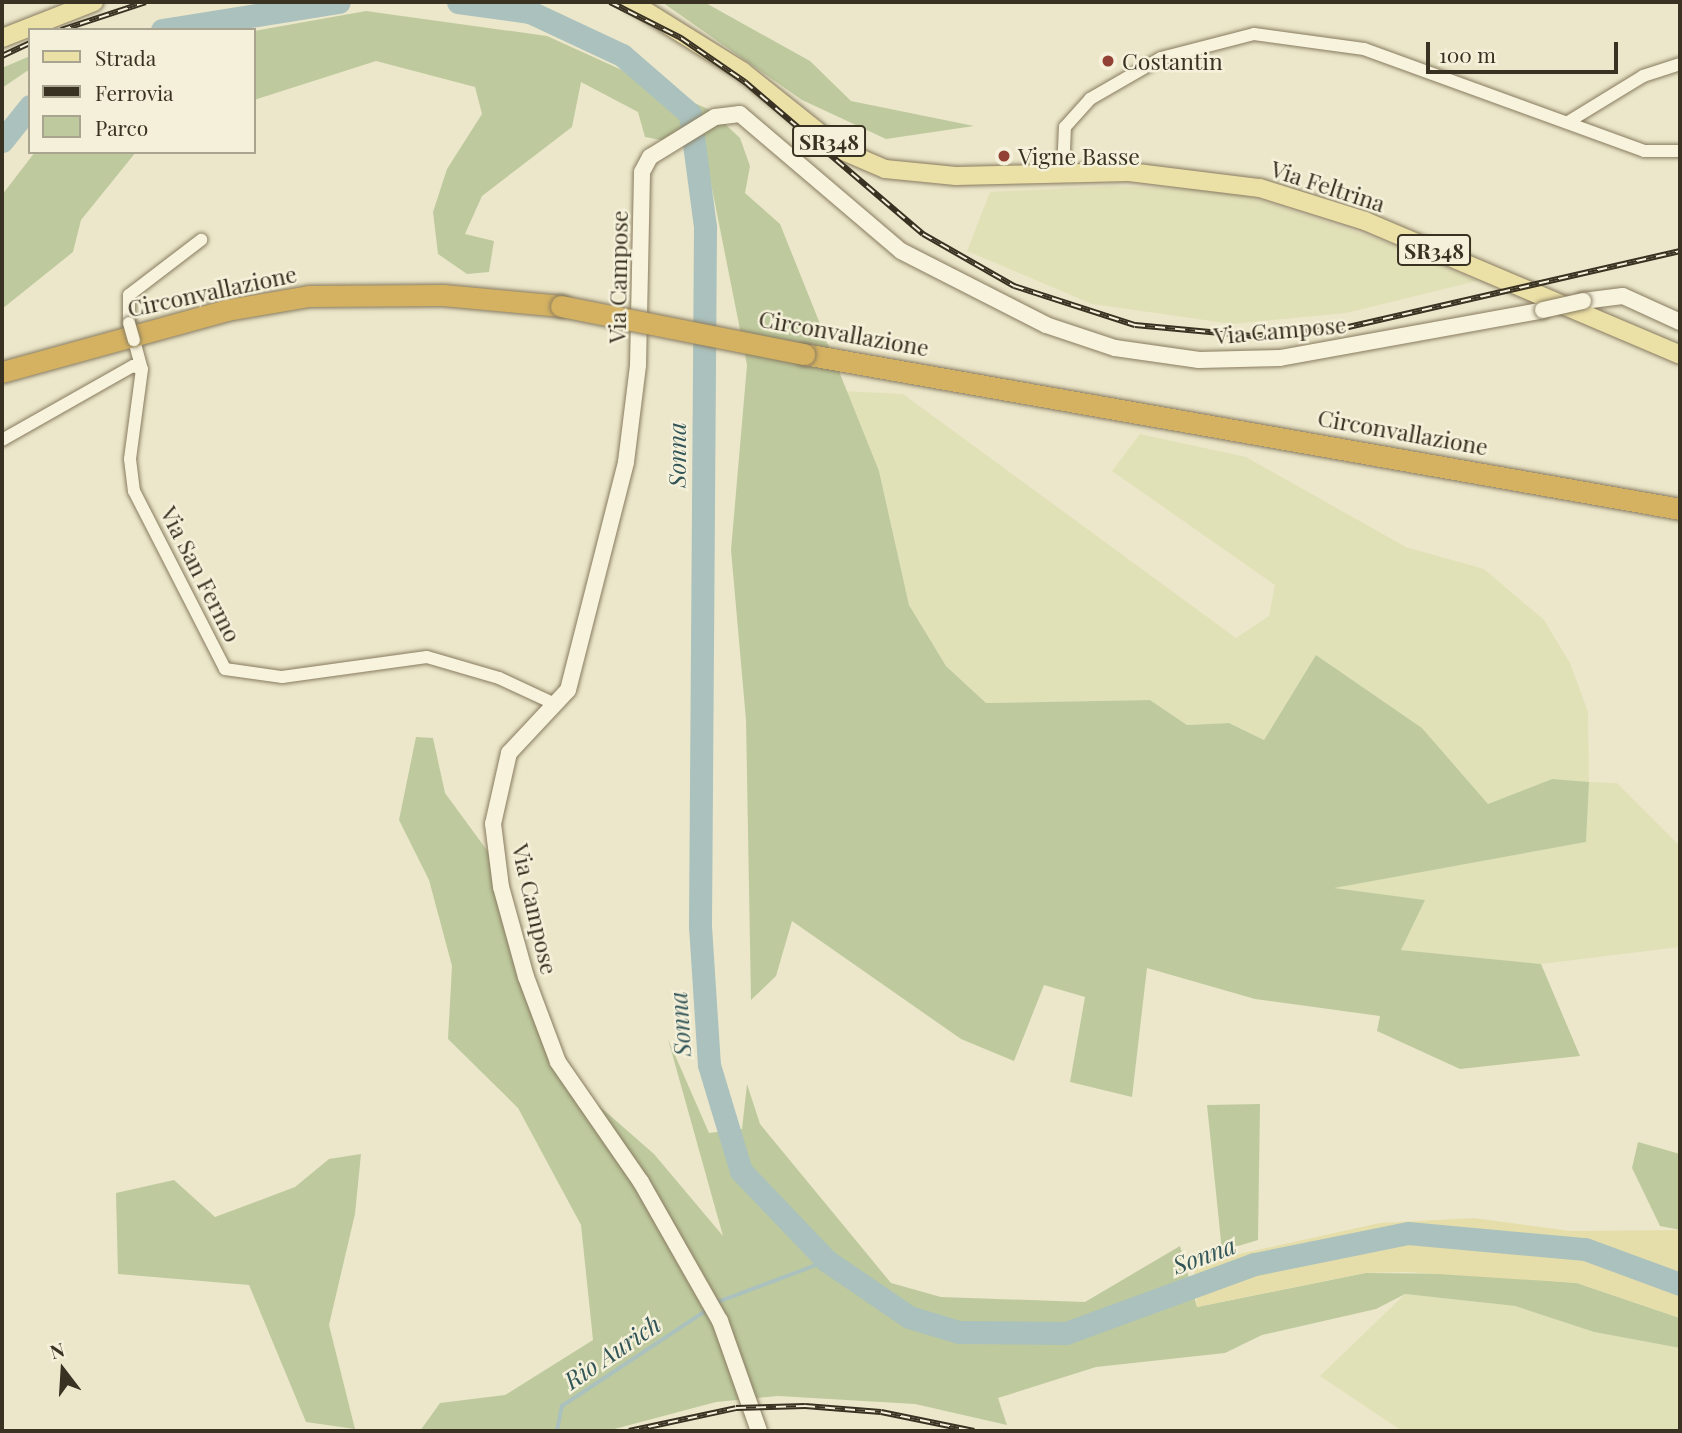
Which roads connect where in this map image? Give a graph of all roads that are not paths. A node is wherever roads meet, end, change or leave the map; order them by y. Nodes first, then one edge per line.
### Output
1 (94, 2) edge
2 (631, 2) edge
3 (2, 38) edge
4 (1680, 64) edge
5 (1568, 122) junction
6 (1680, 151) edge
7 (1063, 172) junction
8 (201, 240) dead end
9 (1680, 322) edge
10 (1680, 355) edge
11 (142, 369) junction
12 (2, 372) edge
13 (2, 440) edge
14 (1680, 509) edge
15 (555, 704) junction
16 (759, 1431) edge

1 - 3 main road
2 - 7 main road, SR348
4 - 5 street
5 - 6 street
5 - 7 street
7 - 10 main road, Via Feltrina / SR348
8 - 11 street, Via San Fermo, bridge
9 - 15 street, Via Campose, bridge
11 - 13 street
11 - 15 street, Via San Fermo
12 - 14 highway, Circonvallazione, bridge
15 - 16 street, Via Campose

